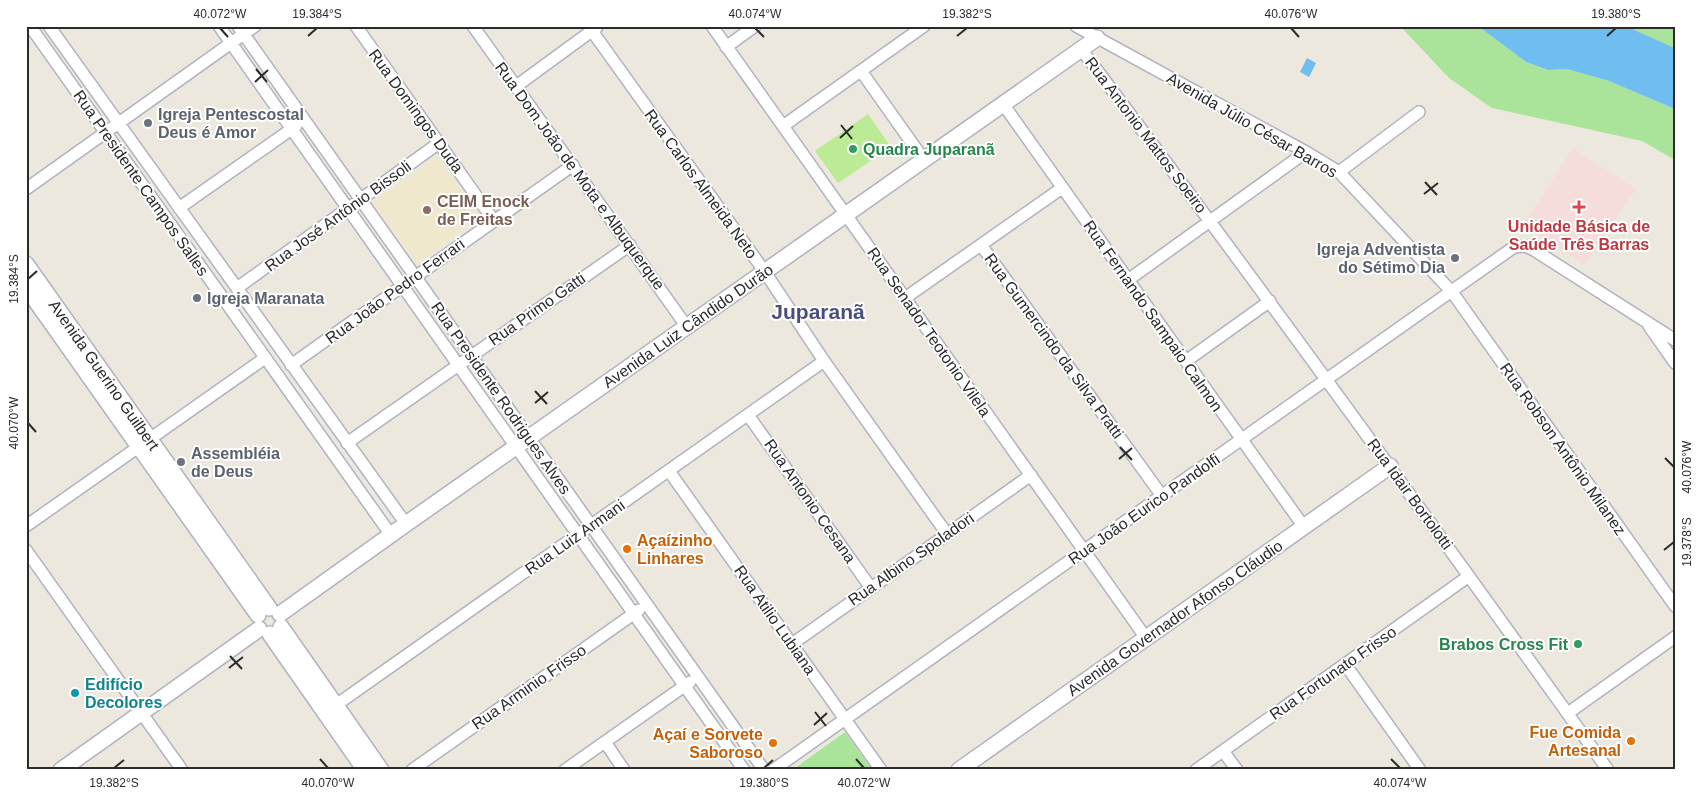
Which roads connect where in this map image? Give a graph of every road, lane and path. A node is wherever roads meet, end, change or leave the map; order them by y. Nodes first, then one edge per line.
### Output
1 (30, 26) edge
2 (49, 26) edge
3 (219, 26) edge
4 (255, 26) edge
5 (356, 26) edge
6 (473, 26) edge
7 (712, 26) edge
8 (755, 26) edge
9 (924, 26) edge
10 (1076, 26) edge
11 (595, 28) edge
12 (241, 30) edge
13 (1097, 38) junction
14 (231, 43) junction
15 (726, 47) junction
16 (1081, 50) junction
17 (861, 71) junction
18 (515, 87) junction
19 (1003, 104) junction
20 (1419, 112) dead end
21 (304, 120) junction
22 (118, 123) junction
23 (783, 126) junction
24 (292, 129) junction
25 (105, 133) junction
26 (439, 143) junction
27 (1306, 152) junction
28 (924, 160) junction
29 (573, 165) junction
30 (1339, 172) junction
31 (1062, 188) junction
32 (26, 189) edge
33 (360, 199) junction
34 (179, 208) junction
35 (348, 208) junction
36 (846, 215) junction
37 (1211, 220) junction
38 (494, 221) junction
39 (630, 244) junction
40 (981, 245) junction
41 (26, 264) edge
42 (765, 272) junction
43 (415, 277) junction
44 (1128, 280) junction
45 (402, 286) junction
46 (26, 287) edge
47 (236, 288) junction
48 (1452, 292) junction
49 (905, 298) junction
50 (1270, 301) junction
51 (1645, 321) junction
52 (687, 326) junction
53 (1675, 340) edge
54 (471, 356) junction
55 (265, 358) junction
56 (824, 361) junction
57 (1186, 361) junction
58 (1675, 363) edge
59 (458, 365) junction
60 (291, 366) junction
61 (1327, 380) junction
62 (748, 414) junction
63 (529, 438) junction
64 (1242, 440) junction
65 (144, 443) junction
66 (347, 443) junction
67 (516, 447) junction
68 (1390, 466) junction
69 (669, 470) junction
70 (1031, 475) junction
71 (1162, 496) junction
72 (406, 524) junction
73 (26, 526) edge
74 (591, 526) junction
75 (1304, 527) junction
76 (578, 534) junction
77 (947, 534) junction
78 (391, 535) junction
79 (26, 550) edge
80 (1084, 550) junction
81 (1469, 576) junction
82 (871, 588) junction
83 (647, 604) junction
84 (1675, 606) edge
85 (634, 614) junction
86 (269, 621) junction
87 (1675, 637) edge
88 (1146, 638) junction
89 (792, 644) junction
90 (1345, 664) junction
91 (698, 676) junction
92 (685, 685) junction
93 (330, 709) junction
94 (142, 712) junction
95 (1568, 713) junction
96 (845, 719) junction
97 (605, 742) junction
98 (1223, 751) junction
99 (61, 770) edge
100 (182, 770) edge
101 (365, 770) edge
102 (381, 770) edge
103 (412, 770) edge
104 (566, 770) edge
105 (624, 770) edge
106 (744, 770) edge
107 (764, 770) edge
108 (773, 770) edge
109 (882, 770) edge
110 (959, 770) edge
111 (1196, 770) edge
112 (1237, 770) edge
113 (1420, 770) edge
114 (1608, 770) edge

1 - 25 street, Rua Presidente Campos Salles
2 - 22 street, Rua Presidente Campos Salles
3 - 14 street, Rua Presidente Rodrigues Alves
4 - 12 street
5 - 26 street, Rua Domingos Duda
6 - 18 street, Rua Dom João de Mota e Albuquerque
7 - 15 street, Rua Senador Teotonio Vilela
8 - 15 street
9 - 17 street
10 - 13 street, Avenida Júlio César Barros
11 - 18 street
11 - 42 street, Rua Carlos Almeida Neto
12 - 14 street
12 - 21 street, Rua Presidente Rodrigues Alves
13 - 16 street, Avenida Luiz Cândido Durão
13 - 27 street, Avenida Júlio César Barros
14 - 22 street
14 - 24 street, Rua Presidente Rodrigues Alves
15 - 23 street, Rua Senador Teotonio Vilela
16 - 19 street, Avenida Luiz Cândido Durão
16 - 37 street, Rua Antonio Mattos Soeiro
17 - 23 street
17 - 28 street
18 - 29 street, Rua Dom João de Mota e Albuquerque
19 - 28 street, Avenida Luiz Cândido Durão
19 - 31 street, Rua Fernando Sampaio Calmon
20 - 30 street
21 - 24 street
21 - 33 street, Rua Presidente Rodrigues Alves
22 - 25 street
22 - 34 street, Rua Presidente Campos Salles
23 - 36 street, Rua Senador Teotonio Vilela
24 - 34 street
24 - 35 street, Rua Presidente Rodrigues Alves
25 - 32 street
25 - 55 street, Rua Presidente Campos Salles
26 - 33 street, Rua José Antônio Bissoli
26 - 38 street, Rua Domingos Duda
27 - 30 street, Avenida Júlio César Barros
27 - 37 street
28 - 36 street, Avenida Luiz Cândido Durão
29 - 38 street, Rua João Pedro Ferrari
29 - 39 street, Rua Dom João de Mota e Albuquerque
30 - 48 street, Avenida Júlio César Barros
31 - 40 street
31 - 44 street, Rua Fernando Sampaio Calmon
33 - 35 street, Rua José Antônio Bissoli
33 - 43 street, Rua Presidente Rodrigues Alves
34 - 47 street, Rua Presidente Campos Salles
35 - 45 street, Rua Presidente Rodrigues Alves
35 - 47 street, Rua José Antônio Bissoli
36 - 42 street, Avenida Luiz Cândido Durão
36 - 49 street, Rua Senador Teotonio Vilela
37 - 44 street
37 - 50 street, Rua Idair Bortolotti
38 - 43 street, Rua João Pedro Ferrari
39 - 52 street, Rua Dom João de Mota e Albuquerque
39 - 54 street, Rua Primo Gatti
40 - 49 street
40 - 71 street, Rua Gumercindo da Silva Pratti
41 - 65 street, Avenida Guerino Guilbert
42 - 52 street, Avenida Luiz Cândido Durão
42 - 56 street, Rua Carlos Almeida Neto
43 - 45 street, Rua João Pedro Ferrari
43 - 54 street, Rua Presidente Rodrigues Alves
44 - 57 street, Rua Fernando Sampaio Calmon
45 - 59 street, Rua Presidente Rodrigues Alves
45 - 60 street, Rua João Pedro Ferrari
46 - 65 street, Avenida Guerino Guilbert
47 - 60 street, Rua Presidente Campos Salles
48 - 51 street, Rua João Eurico Pandolfi
48 - 61 street, Rua João Eurico Pandolfi
48 - 84 street, Rua Robson Antônio Milanez
49 - 70 street, Rua Senador Teotonio Vilela
50 - 57 street
50 - 61 street, Rua Idair Bortolotti
51 - 53 street
51 - 58 street
52 - 63 street, Avenida Luiz Cândido Durão
54 - 59 street, Rua Primo Gatti
54 - 63 street, Rua Presidente Rodrigues Alves
55 - 65 street
55 - 78 street, Rua Presidente Campos Salles
56 - 62 street, Rua Luiz Armani
56 - 77 street, Rua Carlos Almeida Neto
57 - 64 street, Rua Fernando Sampaio Calmon
59 - 66 street, Rua Primo Gatti
59 - 67 street, Rua Presidente Rodrigues Alves
60 - 66 street, Rua Presidente Campos Salles
61 - 64 street, Rua João Eurico Pandolfi
61 - 68 street, Rua Idair Bortolotti
62 - 69 street, Rua Luiz Armani
62 - 82 street, Rua Antonio Cesana
63 - 67 street, Avenida Luiz Cândido Durão
63 - 74 street, Rua Presidente Rodrigues Alves
64 - 71 street, Rua João Eurico Pandolfi
64 - 75 street, Rua Fernando Sampaio Calmon
65 - 73 street
65 - 86 street, Avenida Guerino Guilbert
66 - 72 street, Rua Presidente Campos Salles
67 - 72 street, Avenida Luiz Cândido Durão
67 - 76 street, Rua Presidente Rodrigues Alves
68 - 75 street, Avenida Governador Afonso Cláudio
68 - 81 street, Rua Idair Bortolotti
69 - 74 street, Rua Luiz Armani
69 - 89 street, Rua Atilio Lubiana
70 - 77 street, Rua Albino Spoladori
70 - 80 street, Rua Senador Teotonio Vilela
71 - 80 street, Rua João Eurico Pandolfi
72 - 78 street, Avenida Luiz Cândido Durão
74 - 76 street, Rua Luiz Armani
74 - 83 street, Rua Presidente Rodrigues Alves
75 - 88 street, Avenida Governador Afonso Cláudio
76 - 85 street, Rua Presidente Rodrigues Alves
76 - 93 street, Rua Luiz Armani
77 - 82 street, Rua Albino Spoladori
78 - 86 street, Avenida Luiz Cândido Durão
79 - 94 street
80 - 88 street, Rua Senador Teotonio Vilela
80 - 96 street, Rua João Eurico Pandolfi
81 - 90 street, Rua Fortunato Frisso
81 - 95 street, Rua Idair Bortolotti
82 - 89 street, Rua Albino Spoladori
83 - 85 street, Rua Arminio Frisso
83 - 91 street, Rua Presidente Rodrigues Alves
85 - 92 street, Rua Presidente Rodrigues Alves
85 - 103 street, Rua Arminio Frisso
86 - 93 street, Avenida Guerino Guilbert
86 - 94 street, Avenida Luiz Cândido Durão
87 - 95 street
88 - 110 street, Avenida Governador Afonso Cláudio
89 - 96 street, Rua Atilio Lubiana
90 - 98 street, Rua Fortunato Frisso
90 - 113 street
91 - 92 street
91 - 107 street, Rua Presidente Rodrigues Alves
92 - 97 street
92 - 106 street, Rua Presidente Rodrigues Alves
93 - 101 street, Avenida Guerino Guilbert
93 - 102 street, Avenida Guerino Guilbert
94 - 99 street, Avenida Luiz Cândido Durão
94 - 100 street
95 - 114 street, Rua Idair Bortolotti
96 - 108 street, Rua João Eurico Pandolfi
96 - 109 street, Rua Atilio Lubiana
97 - 104 street
97 - 105 street
98 - 111 street, Rua Fortunato Frisso
98 - 112 street

